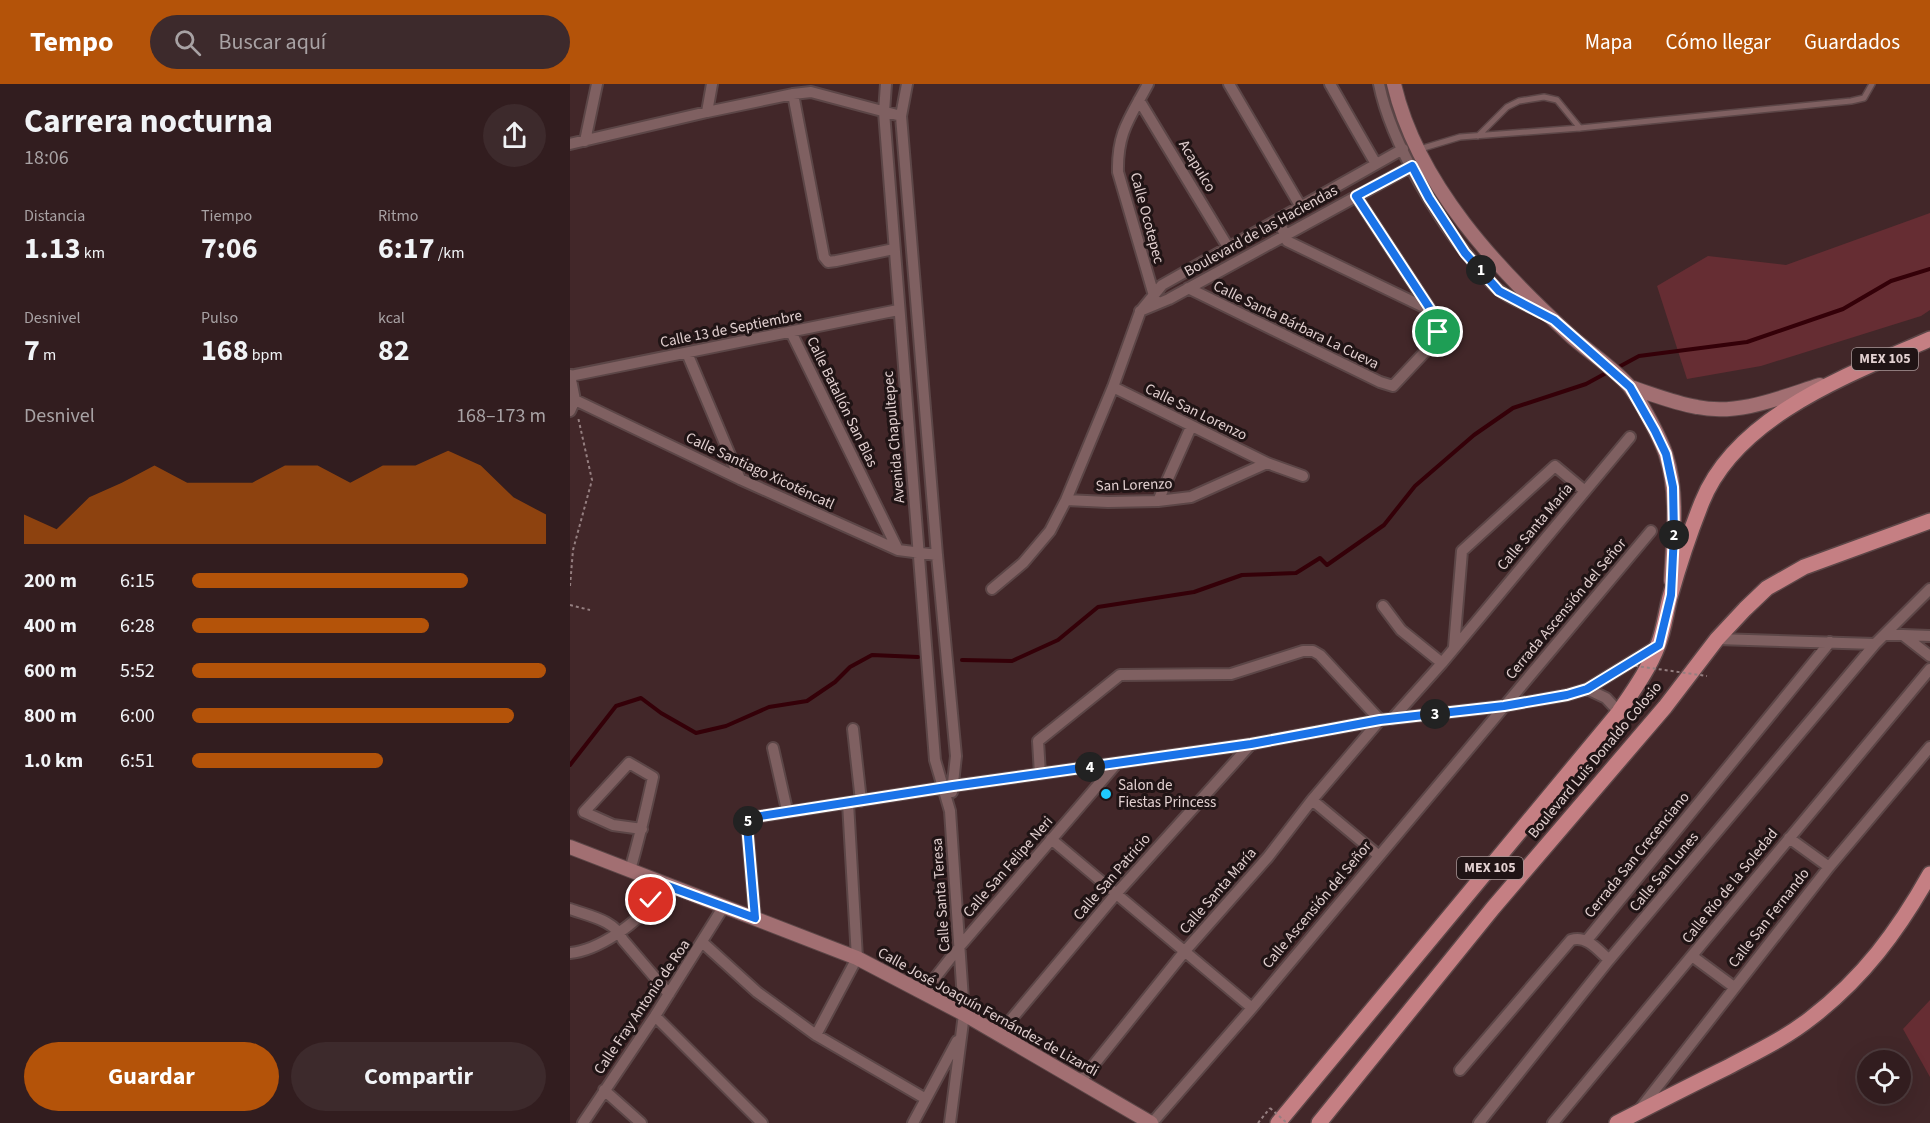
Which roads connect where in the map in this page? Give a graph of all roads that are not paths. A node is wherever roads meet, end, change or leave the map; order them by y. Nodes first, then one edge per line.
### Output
1 (597, 84) edge
2 (712, 84) edge
3 (886, 84) edge
4 (907, 84) edge
5 (1148, 84) edge
6 (1229, 84) edge
7 (1330, 84) edge
8 (1378, 84) edge
9 (1394, 84) edge
10 (1872, 84) edge
11 (812, 88) edge
12 (793, 94) junction
13 (1139, 100) junction
14 (706, 112) junction
15 (884, 112) junction
16 (902, 116) junction
17 (1580, 128) junction
18 (1478, 136) junction
19 (585, 141) junction
20 (570, 144) edge
21 (1403, 149) junction
22 (1418, 149) junction
23 (1376, 164) junction
24 (1412, 166) junction
25 (1356, 196) junction
26 (1301, 207) junction
27 (1277, 219) junction
28 (1285, 234) junction
29 (1228, 247) junction
30 (894, 249) junction
31 (1188, 288) junction
32 (1153, 293) junction
33 (1157, 305) junction
34 (1428, 309) junction
35 (898, 310) junction
36 (1140, 312) junction
37 (1554, 320) junction
38 (791, 332) junction
39 (1930, 339) edge
40 (687, 353) junction
41 (570, 376) edge
42 (1840, 379) junction
43 (1625, 383) junction
44 (1113, 387) junction
45 (575, 400) junction
46 (570, 411) edge
47 (1191, 427) junction
48 (1630, 437) dead end
49 (1267, 463) junction
50 (1303, 476) dead end
51 (740, 479) junction
52 (1585, 491) junction
53 (1066, 500) junction
54 (1158, 501) junction
55 (1930, 521) edge
56 (1651, 531) dead end
57 (898, 550) junction
58 (919, 554) junction
59 (937, 555) junction
60 (992, 589) dead end
61 (1930, 589) edge
62 (1671, 595) junction
63 (1383, 606) dead end
64 (1884, 635) junction
65 (1903, 635) junction
66 (1930, 636) edge
67 (1717, 639) junction
68 (1830, 642) junction
69 (1875, 644) junction
70 (1659, 645) junction
71 (1454, 648) junction
72 (1930, 656) edge
73 (1442, 663) junction
74 (1930, 669) edge
75 (1587, 689) junction
76 (1504, 706) junction
77 (1619, 712) junction
78 (1392, 719) junction
79 (1380, 720) junction
80 (853, 729) dead end
81 (1251, 744) junction
82 (1930, 747) edge
83 (773, 748) dead end
84 (1117, 763) junction
85 (1040, 774) junction
86 (948, 786) junction
87 (1312, 800) junction
88 (861, 801) junction
89 (848, 802) junction
90 (787, 810) junction
91 (642, 829) junction
92 (1789, 837) junction
93 (1051, 840) junction
94 (570, 847) edge
95 (1378, 855) junction
96 (1829, 867) junction
97 (630, 870) junction
98 (1930, 874) edge
99 (657, 882) junction
100 (1116, 894) junction
101 (724, 906) junction
102 (570, 909) edge
103 (755, 918) junction
104 (620, 932) junction
105 (1587, 940) junction
106 (702, 942) junction
107 (960, 946) junction
108 (1185, 951) junction
109 (570, 953) edge
110 (1692, 956) junction
111 (858, 958) junction
112 (1609, 960) junction
113 (1734, 987) junction
114 (924, 992) junction
115 (669, 994) junction
116 (1252, 1008) junction
117 (964, 1014) junction
118 (655, 1016) junction
119 (999, 1034) junction
120 (816, 1035) junction
121 (961, 1035) junction
122 (1460, 1070) dead end
123 (1080, 1082) junction
124 (604, 1090) junction
125 (926, 1099) junction
126 (1638, 1112) junction
127 (1326, 1119) edge
128 (583, 1123) edge
129 (641, 1123) edge
130 (762, 1123) edge
131 (913, 1123) edge
132 (950, 1123) edge
133 (1151, 1123) edge
134 (1278, 1123) edge
135 (1479, 1123) edge
136 (1553, 1123) edge
137 (1617, 1123) edge

1 - 19 street
2 - 14 street
3 - 15 street, Avenida Chapultepec
4 - 16 street
5 - 13 street, Calle Ocotepec
6 - 26 street
7 - 23 street
8 - 21 street
9 - 22 main road, MEX 105
10 - 17 lane
11 - 12 street
11 - 15 street
12 - 14 street
12 - 30 street
13 - 29 street, Acapulco
13 - 32 street, Calle Ocotepec
14 - 19 street
15 - 16 street
15 - 30 street, Avenida Chapultepec
16 - 59 street
17 - 18 lane
17 - 18 lane
18 - 22 lane
19 - 20 street
21 - 23 street, Boulevard de las Haciendas
21 - 24 street
22 - 37 main road, MEX 105
23 - 26 street, Boulevard de las Haciendas
24 - 25 street, Boulevard de las Haciendas
24 - 37 street
25 - 28 street, Boulevard de las Haciendas
25 - 34 street
26 - 27 street, Boulevard de las Haciendas
27 - 28 street
27 - 29 street, Boulevard de las Haciendas
28 - 31 street, Boulevard de las Haciendas
28 - 34 street
29 - 32 street, Boulevard de las Haciendas
30 - 35 street, Avenida Chapultepec
31 - 33 street, Boulevard de las Haciendas
31 - 34 street, Calle Santa Bárbara La Cueva
32 - 33 street, Calle Ocotepec
32 - 36 street
33 - 36 street
35 - 38 street, Calle 13 de Septiembre
35 - 58 street, Avenida Chapultepec
36 - 44 street
37 - 43 main road, MEX 105
38 - 40 street, Calle 13 de Septiembre
38 - 57 street, Calle Batallón San Blas
39 - 42 main road, MEX 105
40 - 41 street, Calle 13 de Septiembre
40 - 51 street
41 - 45 street
42 - 43 main road, MEX 105
42 - 62 main road, MEX 105
43 - 62 main road, MEX 105
44 - 47 street, Calle San Lorenzo
44 - 53 street
45 - 46 street
45 - 51 street, Calle Santiago Xicoténcatl
47 - 49 street, Calle San Lorenzo
47 - 54 street
48 - 52 street, Calle Santa María
49 - 50 street, Calle San Lorenzo
49 - 54 street, San Lorenzo
51 - 57 street, Calle Santiago Xicoténcatl
52 - 71 street, Calle Santa María
52 - 71 street
53 - 54 street, San Lorenzo
53 - 60 street
55 - 67 main road, Boulevard Luis Donaldo Colosio / MEX 105
56 - 76 street, Cerrada Ascensión del Señor
57 - 58 street, Calle Santiago Xicoténcatl
58 - 59 street, Calle Santiago Xicoténcatl
58 - 86 street, Avenida Chapultepec
59 - 86 street
61 - 64 street, Calle San Lunes
62 - 70 main road, Boulevard Luis Donaldo Colosio / MEX 105
63 - 73 street
64 - 65 street
64 - 69 street, Calle San Lunes
65 - 66 street
65 - 72 street
67 - 68 street
67 - 127 main road, Boulevard Luis Donaldo Colosio / MEX 105
68 - 69 street
68 - 105 street, Cerrada San Crecenciano
69 - 112 street, Calle San Lunes
70 - 75 street
70 - 77 main road, Boulevard Luis Donaldo Colosio / MEX 105
71 - 73 street, Calle Santa María
73 - 78 street, Calle Santa María
74 - 92 street, Calle Río de la Soledad
75 - 76 street
75 - 77 street
76 - 78 street
76 - 95 street, Calle Ascensión del Señor
77 - 134 main road, Boulevard Luis Donaldo Colosio / MEX 105
78 - 79 street
79 - 81 street
79 - 85 street
79 - 87 street, Calle Santa María
80 - 88 street
81 - 84 street
81 - 100 street, Calle San Patricio
82 - 96 street, Calle San Fernando
83 - 90 street
84 - 85 street
84 - 93 street, Calle San Felipe Neri
85 - 86 street
86 - 88 street
86 - 107 street, Calle Santa Teresa
87 - 95 street
87 - 108 street, Calle Santa María
88 - 89 street
89 - 90 street
89 - 111 street
90 - 103 street
91 - 91 street
91 - 97 street
92 - 96 street
92 - 110 street, Calle Río de la Soledad
93 - 100 street
93 - 107 street, Calle San Felipe Neri
94 - 97 main road, Calle José Joaquín Fernández de Lizardi
95 - 116 street, Calle Ascensión del Señor
96 - 113 street, Calle San Fernando
97 - 99 main road, Calle José Joaquín Fernández de Lizardi
98 - 126 main road
99 - 101 main road, Calle José Joaquín Fernández de Lizardi
99 - 104 street
100 - 108 street
100 - 119 street, Calle San Patricio
101 - 103 main road, Calle José Joaquín Fernández de Lizardi
101 - 106 street, Calle Fray Antonio de Roa
102 - 104 street
103 - 111 main road, Calle José Joaquín Fernández de Lizardi
104 - 109 street
104 - 115 street
105 - 112 street
105 - 122 street, Cerrada San Crecenciano
106 - 115 street, Calle Fray Antonio de Roa
106 - 120 street
107 - 114 street, Calle San Felipe Neri
107 - 117 street, Calle Santa Teresa
108 - 116 street
108 - 123 street, Calle Santa María
110 - 113 street
110 - 136 street, Calle Río de la Soledad
111 - 114 main road, Calle José Joaquín Fernández de Lizardi
111 - 120 street
112 - 135 street, Calle San Lunes
113 - 126 street, Calle San Fernando
114 - 117 main road, Calle José Joaquín Fernández de Lizardi
115 - 118 street, Calle Fray Antonio de Roa
116 - 133 street, Calle Ascensión del Señor
117 - 119 main road, Calle José Joaquín Fernández de Lizardi
117 - 121 street, Calle Santa Teresa
118 - 124 street, Calle Fray Antonio de Roa
118 - 130 street
119 - 123 main road, Calle José Joaquín Fernández de Lizardi
120 - 125 street
121 - 125 street
121 - 132 street, Calle Santa Teresa
123 - 133 main road, Calle José Joaquín Fernández de Lizardi
124 - 128 street, Calle Fray Antonio de Roa
124 - 129 street
125 - 131 street
126 - 137 main road

